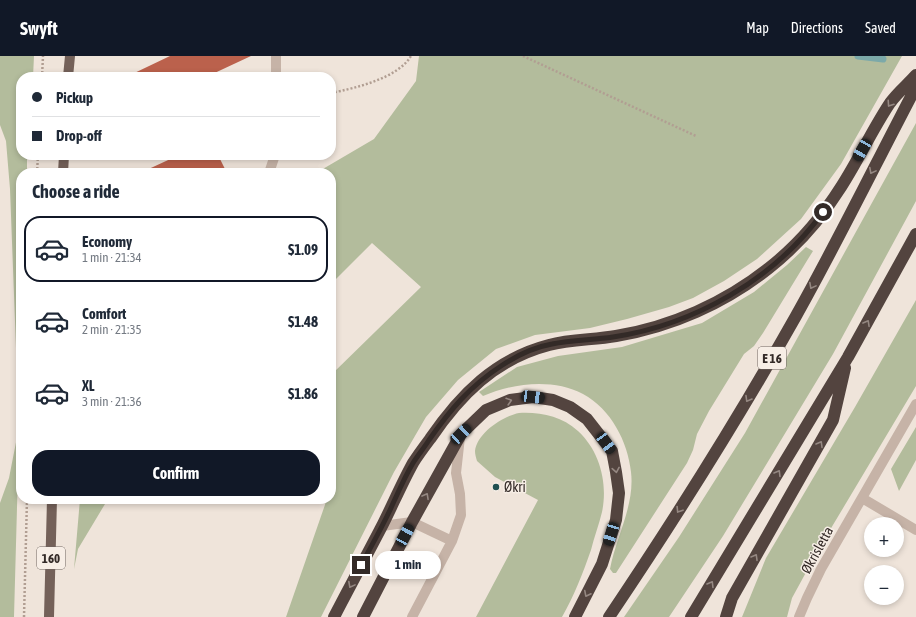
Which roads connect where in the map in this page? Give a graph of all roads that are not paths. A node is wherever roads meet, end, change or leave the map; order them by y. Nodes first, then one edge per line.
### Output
1 (70, 56) edge
2 (276, 56) edge
3 (68, 72) edge
4 (276, 72) edge
5 (916, 75) edge
6 (916, 87) edge
7 (916, 234) edge
8 (848, 358) junction
9 (916, 404) edge
10 (461, 434) junction
11 (862, 498) junction
12 (52, 504) edge
13 (412, 522) junction
14 (382, 526) junction
15 (916, 530) edge
16 (452, 541) junction
17 (49, 617) edge
18 (334, 617) edge
19 (363, 617) edge
20 (412, 617) edge
21 (575, 617) edge
22 (609, 617) edge
23 (691, 617) edge
24 (726, 617) edge
25 (799, 617) edge

1 - 3 main road
2 - 4 street
5 -> 14 highway
6 -> 22 highway, E 16
8 -> 7 highway
23 -> 8 highway
24 -> 8 highway
9 - 11 street, Økrisletta
13 -> 10 highway
10 - 16 street
10 -> 21 highway
11 - 15 street
11 - 25 street, Økrisletta
12 - 17 main road, 160
13 - 14 street
13 - 16 street
13 - 19 highway
14 -> 18 highway
16 - 20 street

